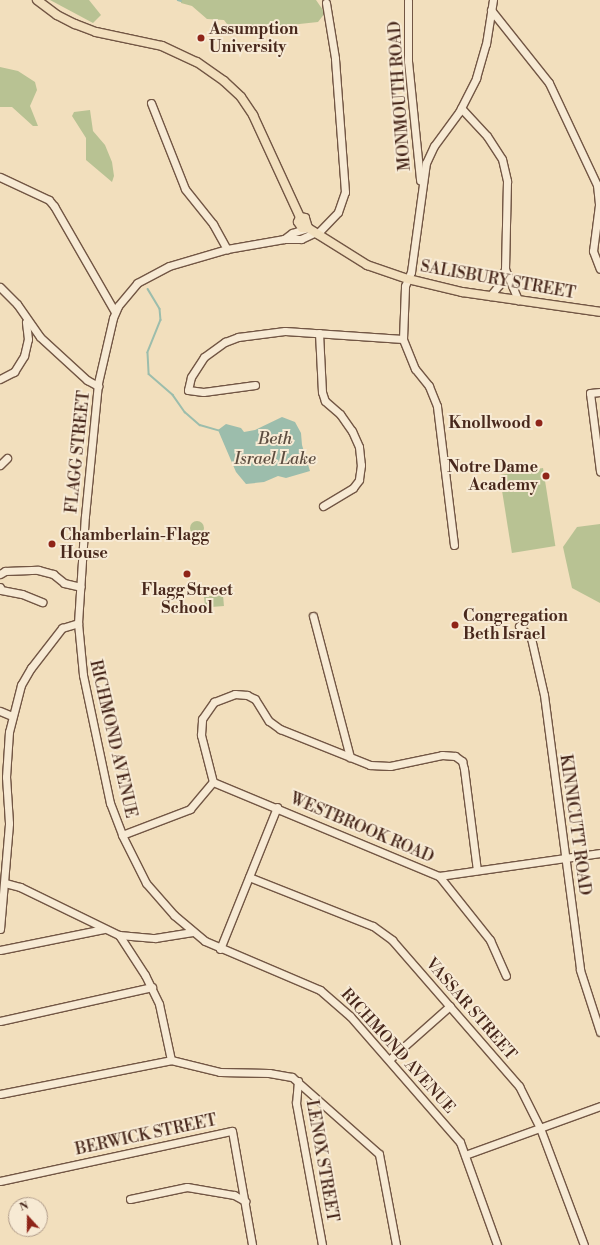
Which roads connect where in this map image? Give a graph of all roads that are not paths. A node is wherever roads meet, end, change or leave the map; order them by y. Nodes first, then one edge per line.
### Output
1 (38, 0) edge
2 (408, 0) edge
3 (493, 0) edge
4 (326, 3) dead end
5 (492, 10) junction
6 (151, 103) dead end
7 (462, 108) junction
8 (0, 177) edge
9 (422, 190) junction
10 (600, 206) edge
11 (313, 231) junction
12 (227, 249) junction
13 (505, 269) junction
14 (600, 269) edge
15 (408, 279) junction
16 (0, 287) edge
17 (490, 296) junction
18 (518, 300) junction
19 (115, 312) junction
20 (600, 312) edge
21 (24, 317) junction
22 (320, 334) junction
23 (403, 339) junction
24 (0, 379) edge
25 (255, 385) dead end
26 (98, 386) junction
27 (600, 392) edge
28 (7, 458) dead end
29 (0, 465) edge
30 (600, 471) edge
31 (323, 506) dead end
32 (454, 545) dead end
33 (0, 574) edge
34 (0, 587) edge
35 (81, 587) junction
36 (42, 602) dead end
37 (313, 616) dead end
38 (78, 623) junction
39 (519, 626) dead end
40 (0, 711) edge
41 (12, 716) junction
42 (350, 757) junction
43 (213, 782) junction
44 (277, 807) junction
45 (122, 835) junction
46 (600, 854) edge
47 (566, 858) junction
48 (476, 870) junction
49 (439, 876) junction
50 (249, 877) junction
51 (5, 883) junction
52 (0, 929) edge
53 (104, 929) junction
54 (193, 932) junction
55 (119, 935) junction
56 (220, 949) junction
57 (0, 950) edge
58 (506, 976) dead end
59 (152, 987) junction
60 (450, 1006) junction
61 (0, 1021) edge
62 (600, 1032) edge
63 (390, 1059) junction
64 (171, 1060) junction
65 (298, 1081) junction
66 (0, 1094) edge
67 (600, 1106) edge
68 (540, 1128) junction
69 (465, 1155) junction
70 (0, 1181) edge
71 (130, 1199) dead end
72 (245, 1201) junction
73 (252, 1245) edge
74 (322, 1245) edge
75 (396, 1245) edge
76 (497, 1245) edge
77 (584, 1245) edge

1 - 11 main road, SALISBURY STREET
2 - 9 street, MONMOUTH ROAD
3 - 5 street
4 - 11 street
5 - 7 street
5 - 10 street
6 - 12 street
7 - 9 street
7 - 13 street
8 - 19 street
9 - 15 street
10 - 14 street
11 - 12 street, FLAGG STREET
11 - 15 main road, SALISBURY STREET
12 - 19 street, FLAGG STREET
13 - 17 street
13 - 18 street
15 - 17 main road, SALISBURY STREET
15 - 23 street
16 - 21 street
17 - 18 main road, SALISBURY STREET
18 - 20 main road, SALISBURY STREET
19 - 26 street, FLAGG STREET
21 - 24 street
21 - 26 street
22 - 23 street
22 - 25 street
22 - 31 street
23 - 32 street
26 - 35 street, FLAGG STREET
27 - 30 street
28 - 29 street
33 - 35 street
34 - 36 street
35 - 38 street, FLAGG STREET
37 - 42 street
38 - 41 street
38 - 45 street, RICHMOND AVENUE
39 - 47 street, KINNICUTT ROAD
40 - 41 street
41 - 51 street
42 - 43 street
42 - 48 street
43 - 44 street, WESTBROOK ROAD
43 - 45 street
44 - 49 street, WESTBROOK ROAD
44 - 50 street
45 - 54 street, RICHMOND AVENUE
46 - 47 street, WESTBROOK ROAD
47 - 48 street, WESTBROOK ROAD
47 - 62 street, KINNICUTT ROAD
48 - 49 street, WESTBROOK ROAD
49 - 58 street
50 - 56 street
50 - 60 street, VASSAR STREET
51 - 52 street
51 - 53 street
53 - 55 street
53 - 57 street
54 - 55 street
54 - 56 street, RICHMOND AVENUE
55 - 59 street
56 - 63 street, RICHMOND AVENUE
59 - 61 street
59 - 64 street
60 - 63 street
60 - 68 street, VASSAR STREET
63 - 69 street, RICHMOND AVENUE
64 - 65 street
64 - 66 street
65 - 74 street, LENOX STREET
65 - 75 street
67 - 68 street
68 - 69 street
68 - 77 street, VASSAR STREET
69 - 76 street, RICHMOND AVENUE
70 - 72 street, BERWICK STREET
71 - 72 street
72 - 73 street, BERWICK STREET

